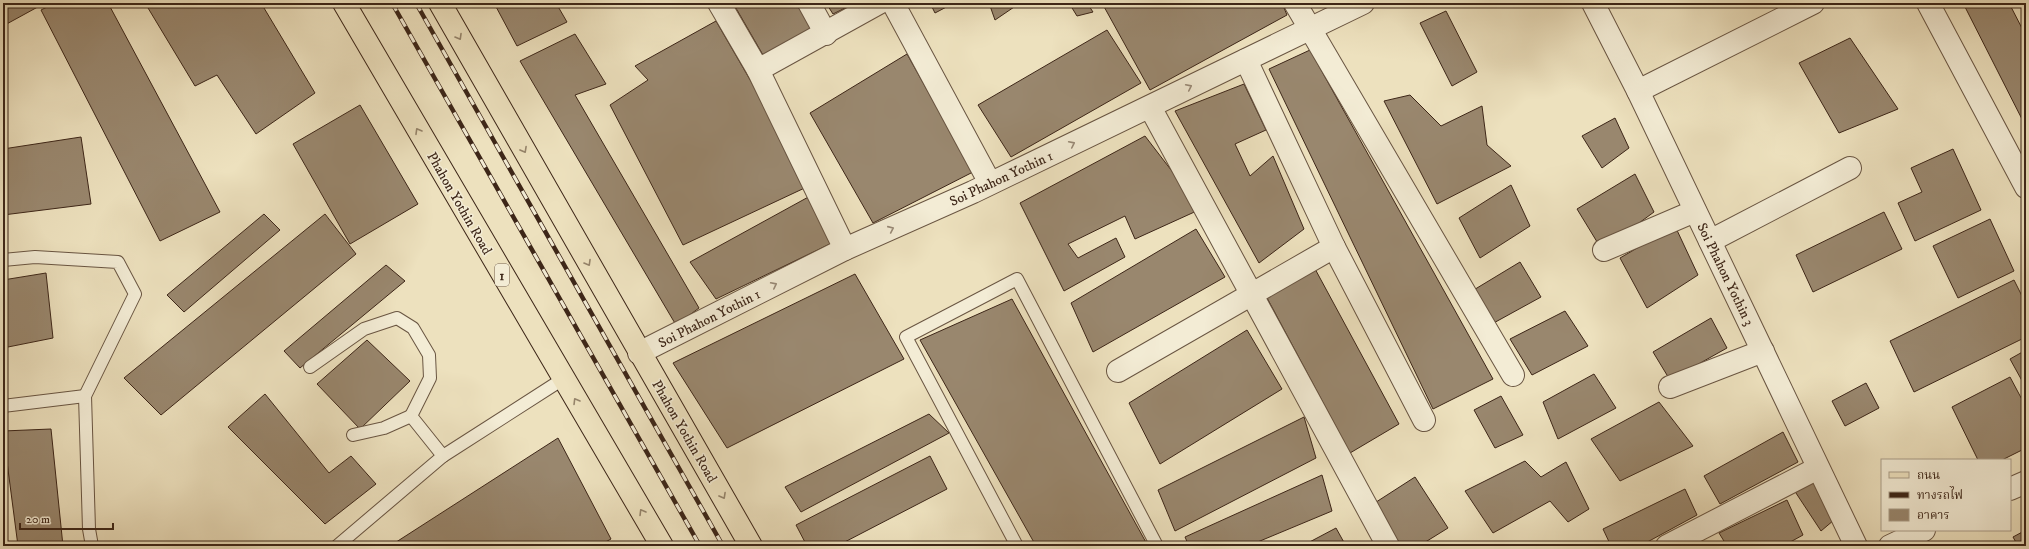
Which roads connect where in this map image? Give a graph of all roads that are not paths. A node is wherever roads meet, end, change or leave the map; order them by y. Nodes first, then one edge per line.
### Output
1 (344, 3) edge
2 (440, 3) edge
3 (719, 3) edge
4 (809, 3) edge
5 (879, 3) edge
6 (893, 3) edge
7 (1295, 3) edge
8 (1363, 3) edge
9 (1593, 3) edge
10 (1813, 3) edge
11 (1928, 3) edge
12 (1309, 29) junction
13 (826, 34) junction
14 (1246, 60) junction
15 (758, 70) junction
16 (1638, 91) junction
17 (1150, 106) junction
18 (2020, 161) edge
19 (1850, 168) dead end
20 (990, 183) junction
21 (2026, 187) edge
22 (1696, 211) junction
23 (1710, 241) junction
24 (1334, 247) junction
25 (845, 249) junction
26 (1604, 250) dead end
27 (3, 260) edge
28 (1252, 294) junction
29 (1762, 351) junction
30 (639, 353) junction
31 (310, 367) dead end
32 (1118, 371) dead end
33 (1513, 375) dead end
34 (563, 379) junction
35 (1670, 387) dead end
36 (84, 396) junction
37 (3, 406) edge
38 (411, 416) junction
39 (1424, 420) dead end
40 (353, 435) dead end
41 (443, 456) junction
42 (1818, 468) junction
43 (2026, 482) edge
44 (2011, 489) edge
45 (1922, 531) edge
46 (92, 546) edge
47 (337, 546) edge
48 (662, 546) edge
49 (751, 546) edge
50 (1017, 546) edge
51 (1157, 546) edge
52 (1388, 546) edge
53 (1667, 546) edge
54 (1856, 546) edge
55 (1890, 546) edge

34 -> 1 main road, Phahon Yothin Road / 1
2 -> 30 main road, Phahon Yothin Road
3 - 15 street
4 - 13 street
5 - 13 street
6 - 20 street
7 - 12 street
8 - 12 street, Soi Phahon Yothin 1
9 - 16 street, Soi Phahon Yothin 3
10 - 16 street
11 - 18 street
12 - 14 street, Soi Phahon Yothin 1
12 - 33 street
13 - 15 street
17 -> 14 street, Soi Phahon Yothin 1
14 - 24 street
15 - 25 street
16 - 22 street, Soi Phahon Yothin 3
20 -> 17 street, Soi Phahon Yothin 1
17 - 28 street
18 - 21 street
19 - 23 street
25 -> 20 street, Soi Phahon Yothin 1
22 - 23 street, Soi Phahon Yothin 3
22 - 26 street
23 - 29 street, Soi Phahon Yothin 3
24 - 28 street
24 - 39 street
30 -> 25 street, Soi Phahon Yothin 1
27 - 36 lane
28 - 32 street
28 - 52 street
29 - 35 street
29 - 42 street, Soi Phahon Yothin 3
30 -> 49 main road, Phahon Yothin Road
31 - 38 lane
34 - 41 lane
48 -> 34 main road, Phahon Yothin Road / 1
36 - 37 lane
36 - 46 lane
38 - 40 lane
38 - 41 lane
41 - 47 lane
42 - 53 street
42 - 54 street, Soi Phahon Yothin 3
43 - 44 street
45 - 55 street
50 - 51 lane

